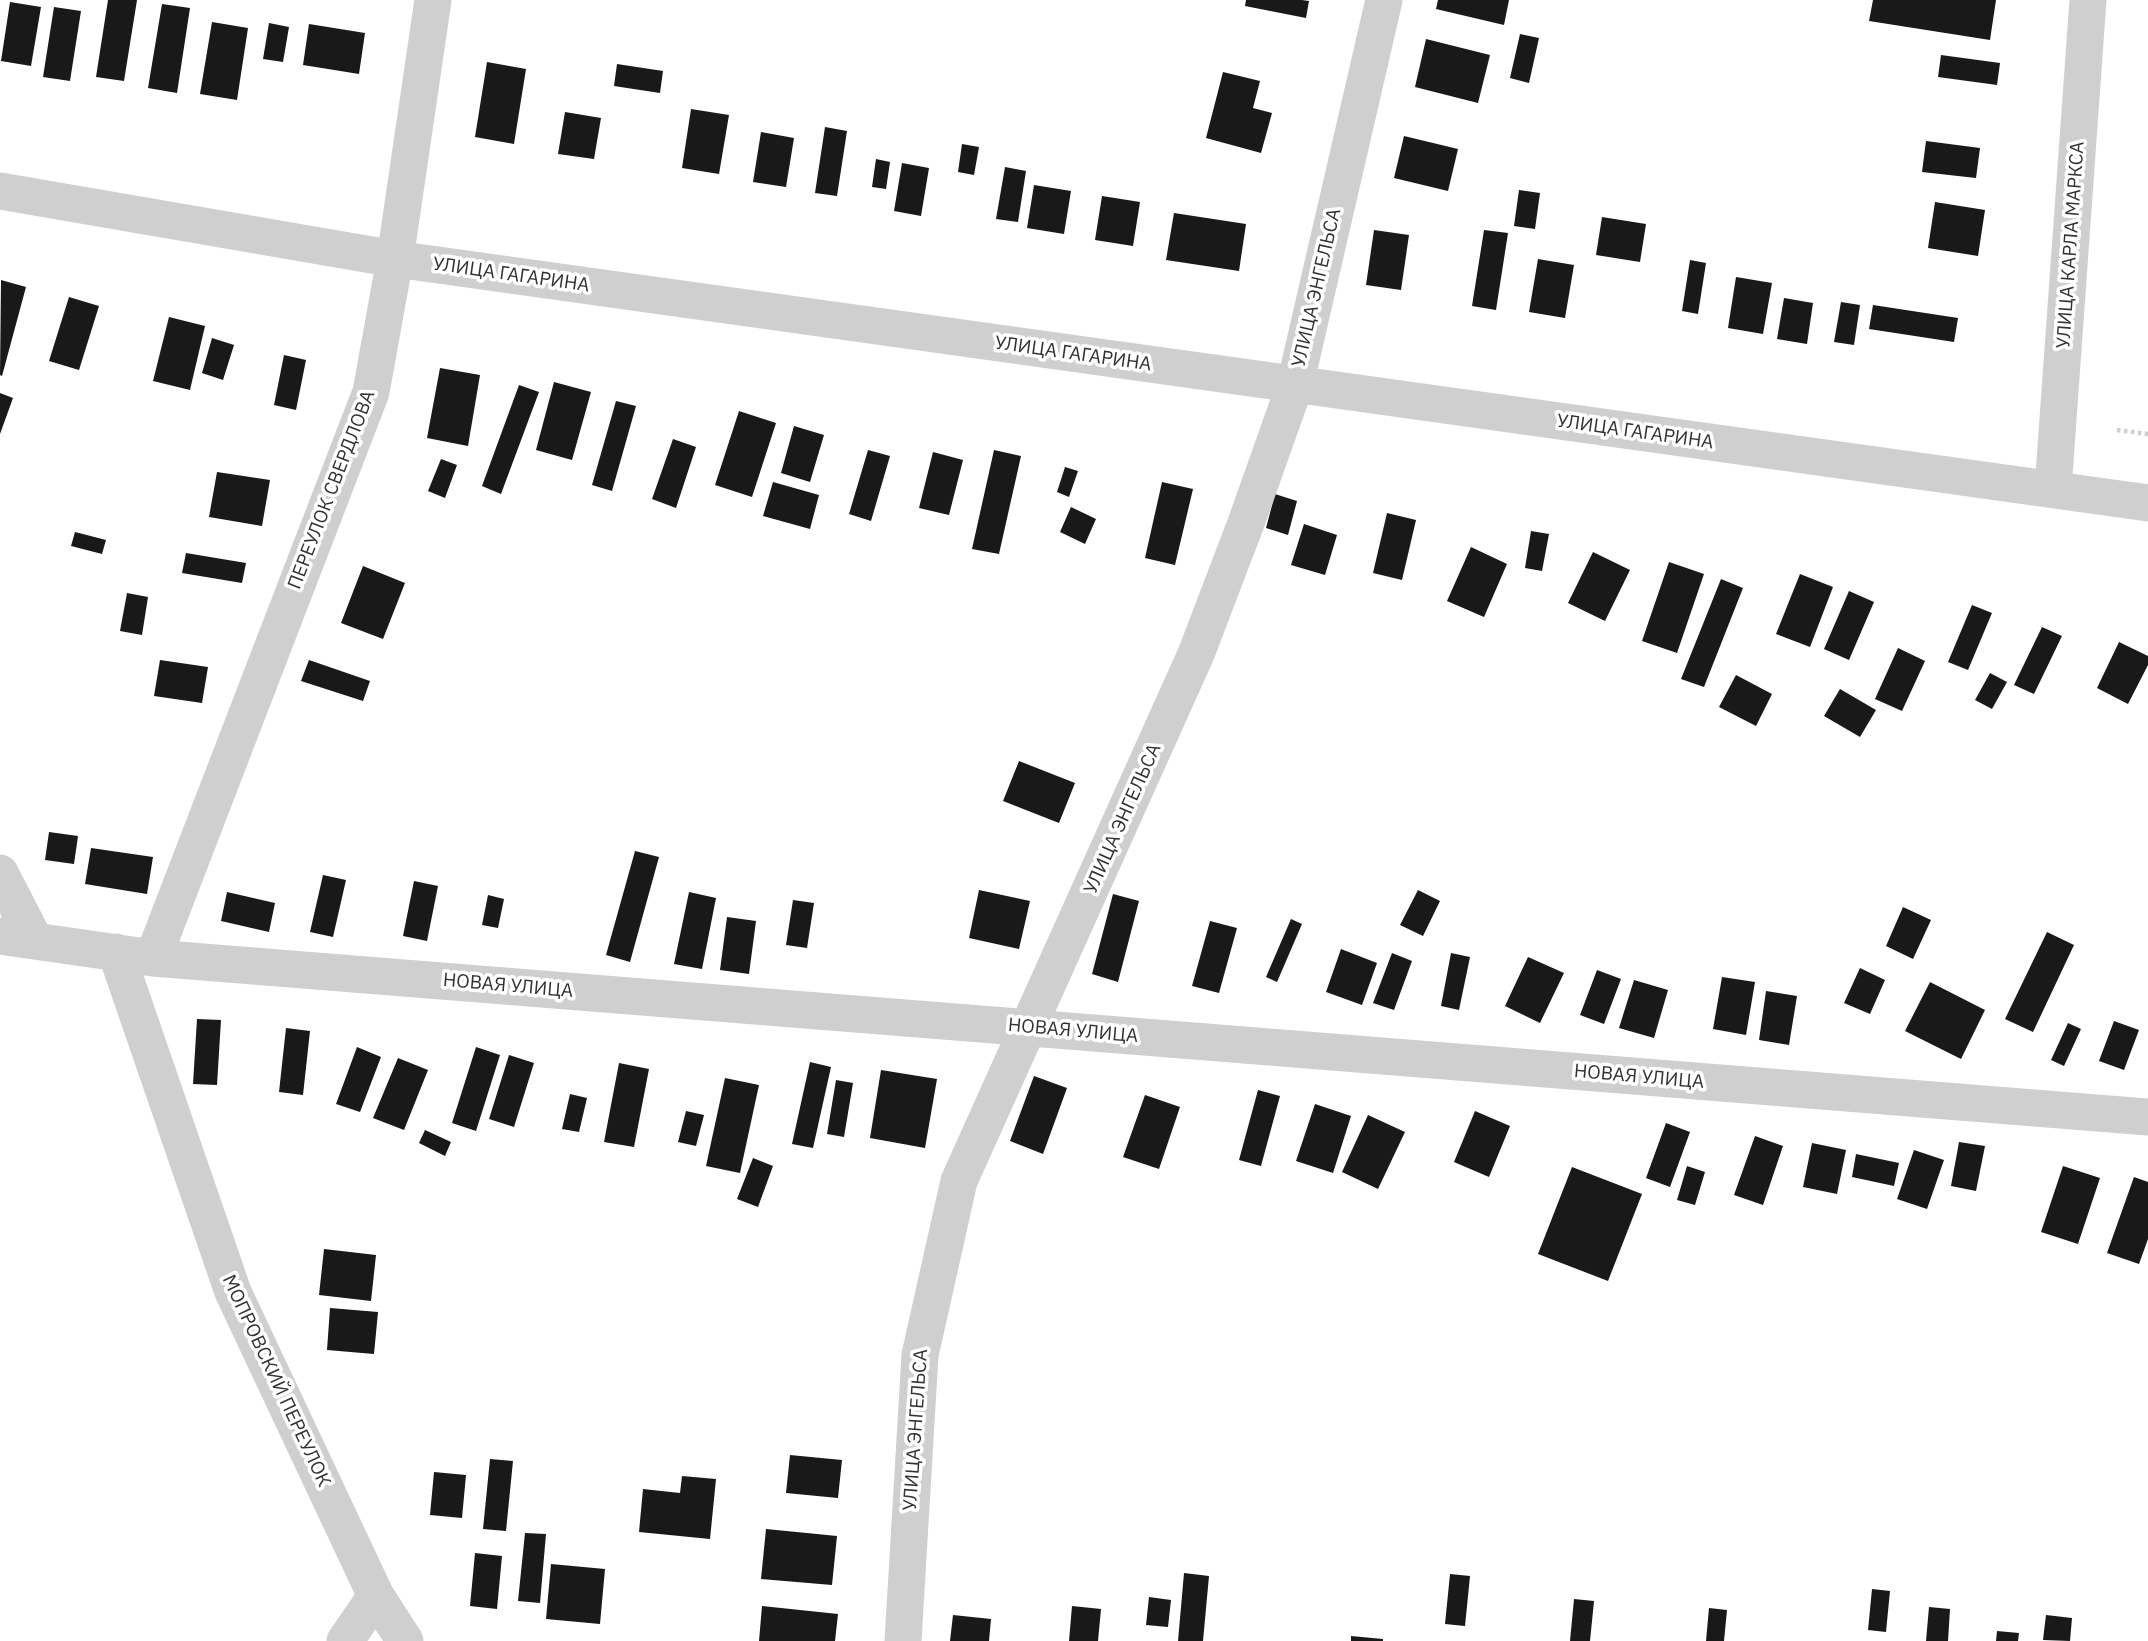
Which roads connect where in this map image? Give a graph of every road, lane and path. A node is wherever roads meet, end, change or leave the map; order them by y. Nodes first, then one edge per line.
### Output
1 (433, 0) edge
2 (1384, 0) edge
3 (2088, 0) edge
4 (0, 191) edge
5 (395, 259) junction
6 (1295, 385) junction
7 (2117, 430) dead end
8 (2148, 434) edge
9 (2053, 489) junction
10 (2148, 503) edge
11 (0, 873) edge
12 (17, 938) edge
13 (116, 951) junction
14 (153, 958) junction
15 (1030, 1028) junction
16 (2148, 1118) edge
17 (376, 1596) junction
18 (345, 1641) edge
19 (405, 1641) edge
20 (903, 1641) edge

1 - 5 street, ПЕРЕУЛОК СВЕРДЛОВА
2 - 6 street, УЛИЦА ЭНГЕЛЬСА
3 - 9 street, УЛИЦА КАРЛА МАРКСА
4 - 5 street, УЛИЦА ГАГАРИНА
5 - 6 street, УЛИЦА ГАГАРИНА
5 - 14 street, ПЕРЕУЛОК СВЕРДЛОВА
6 - 9 street, УЛИЦА ГАГАРИНА
6 - 15 street, УЛИЦА ЭНГЕЛЬСА
7 - 8 path
9 - 10 street, УЛИЦА ГАГАРИНА
11 - 12 street
12 - 13 street, НОВАЯ УЛИЦА
13 - 14 street, НОВАЯ УЛИЦА
13 - 17 street, МОПРОВСКИЙ ПЕРЕУЛОК
14 - 15 street, НОВАЯ УЛИЦА
15 - 16 street, НОВАЯ УЛИЦА
15 - 20 street, УЛИЦА ЭНГЕЛЬСА
17 - 18 street
17 - 19 street, МОПРОВСКИЙ ПЕРЕУЛОК

